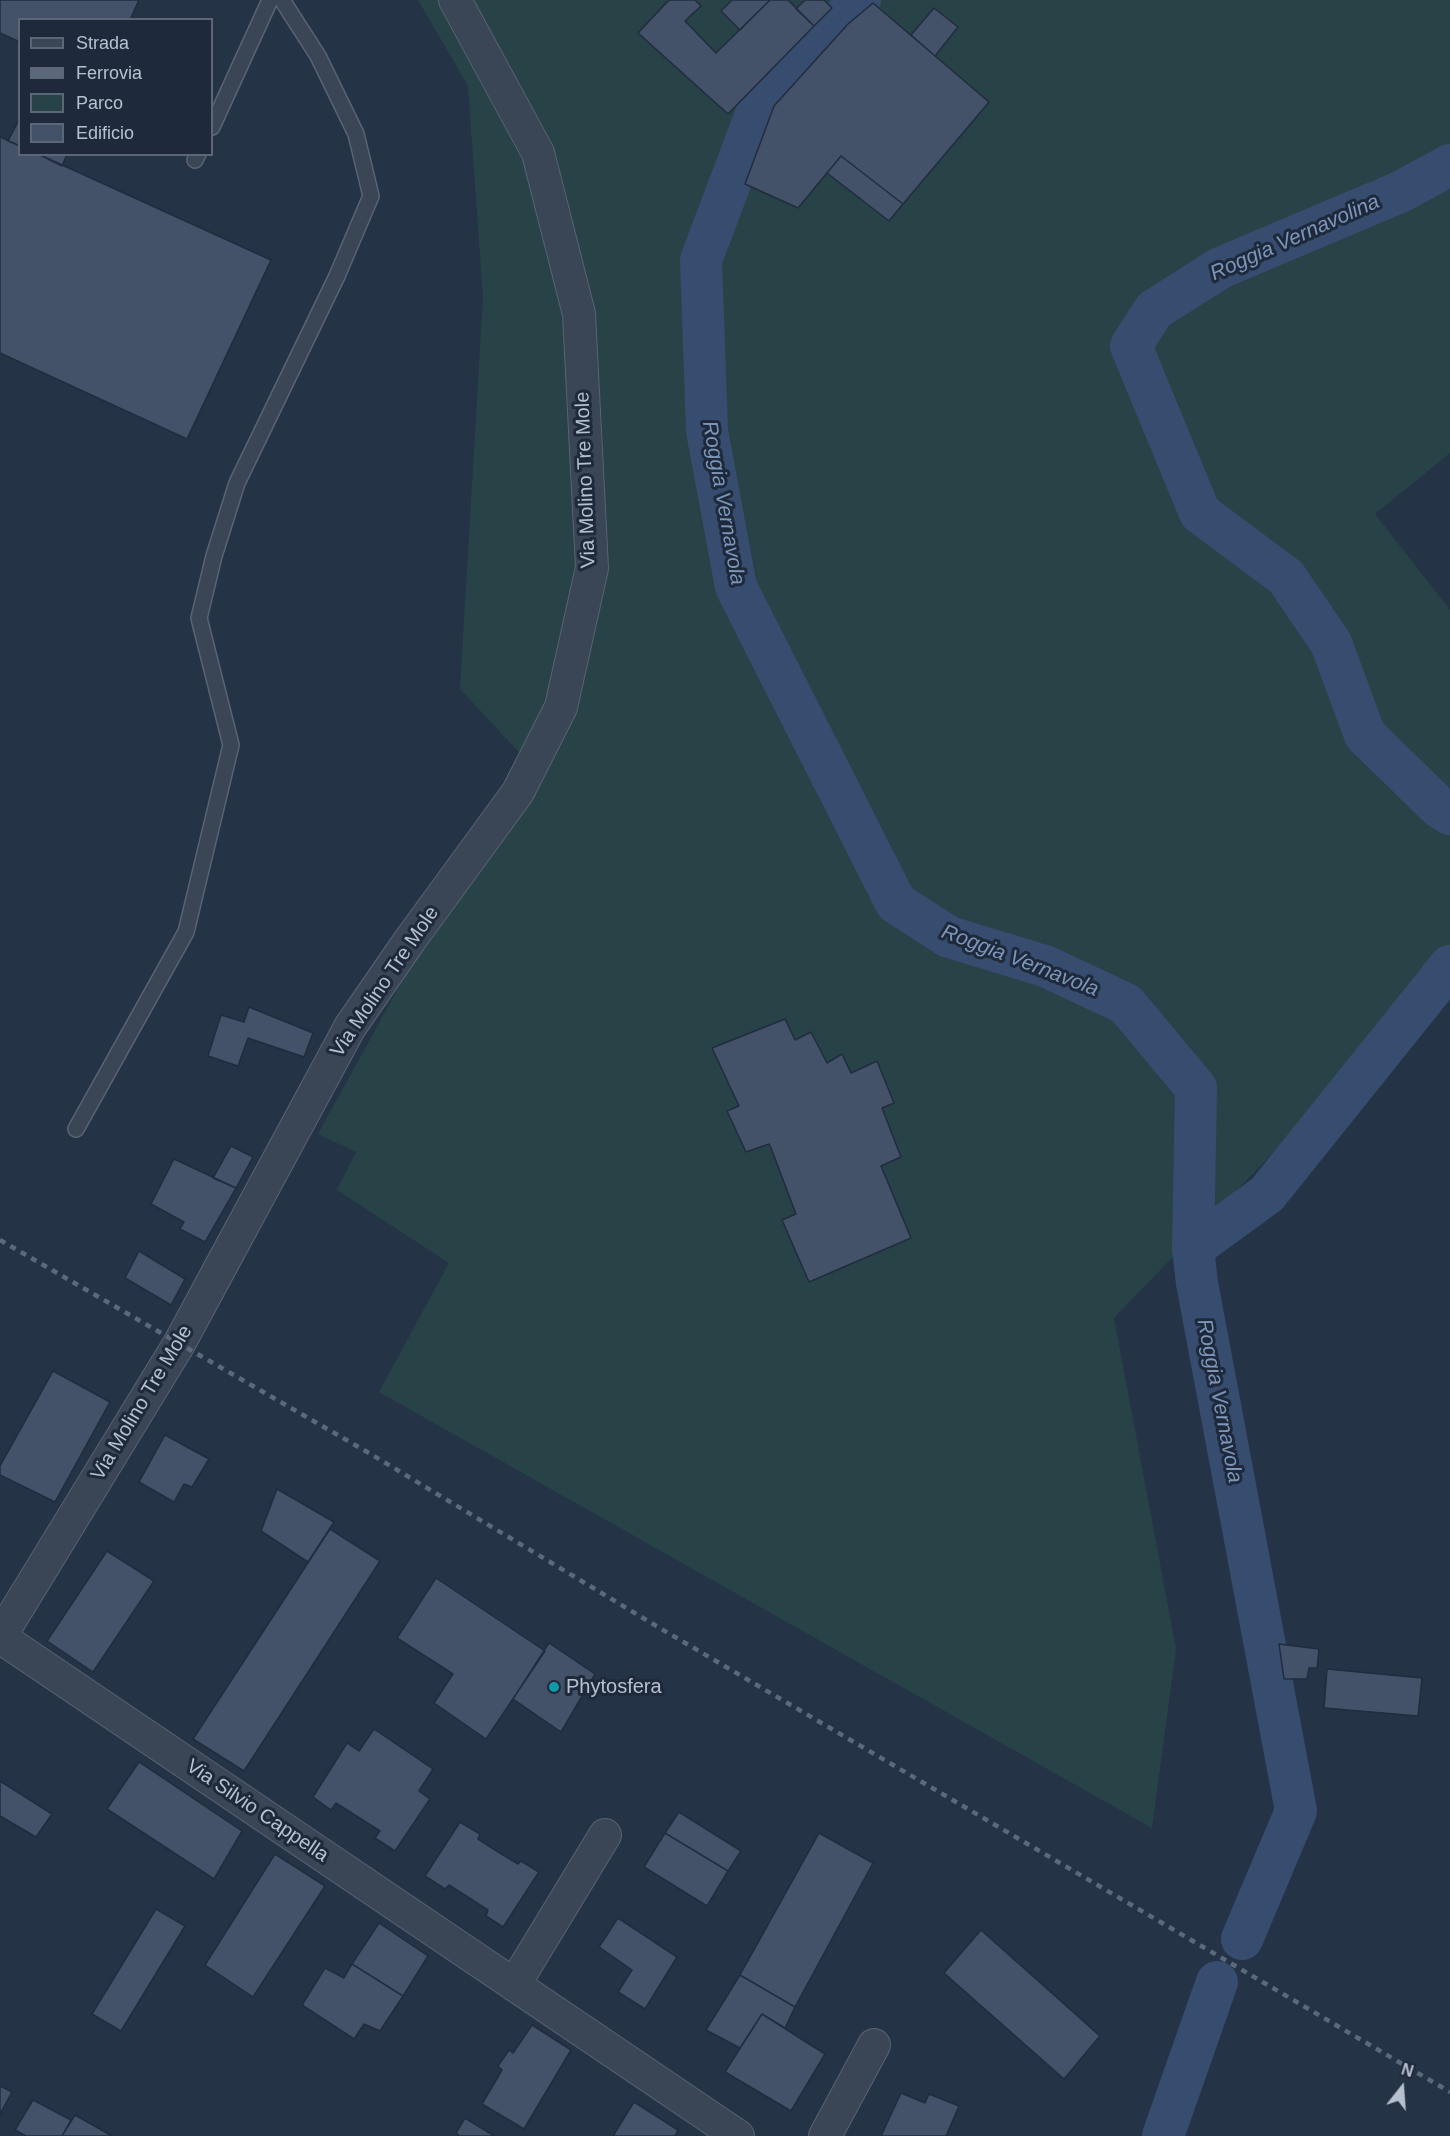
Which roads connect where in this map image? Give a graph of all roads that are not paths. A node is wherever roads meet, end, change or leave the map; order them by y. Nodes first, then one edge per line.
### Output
1 (270, 0) edge
2 (282, 0) edge
3 (455, 0) edge
4 (213, 125) edge
5 (76, 1129) dead end
6 (0, 1637) edge
7 (605, 1835) dead end
8 (514, 1985) junction
9 (874, 2045) dead end
10 (738, 2136) edge
11 (825, 2136) edge

1 - 4 lane
2 - 5 lane
3 - 6 street, Via Molino Tre Mole
6 - 8 street, Via Silvio Cappella
7 - 8 street
8 - 10 street, Via Silvio Cappella
9 - 11 street

